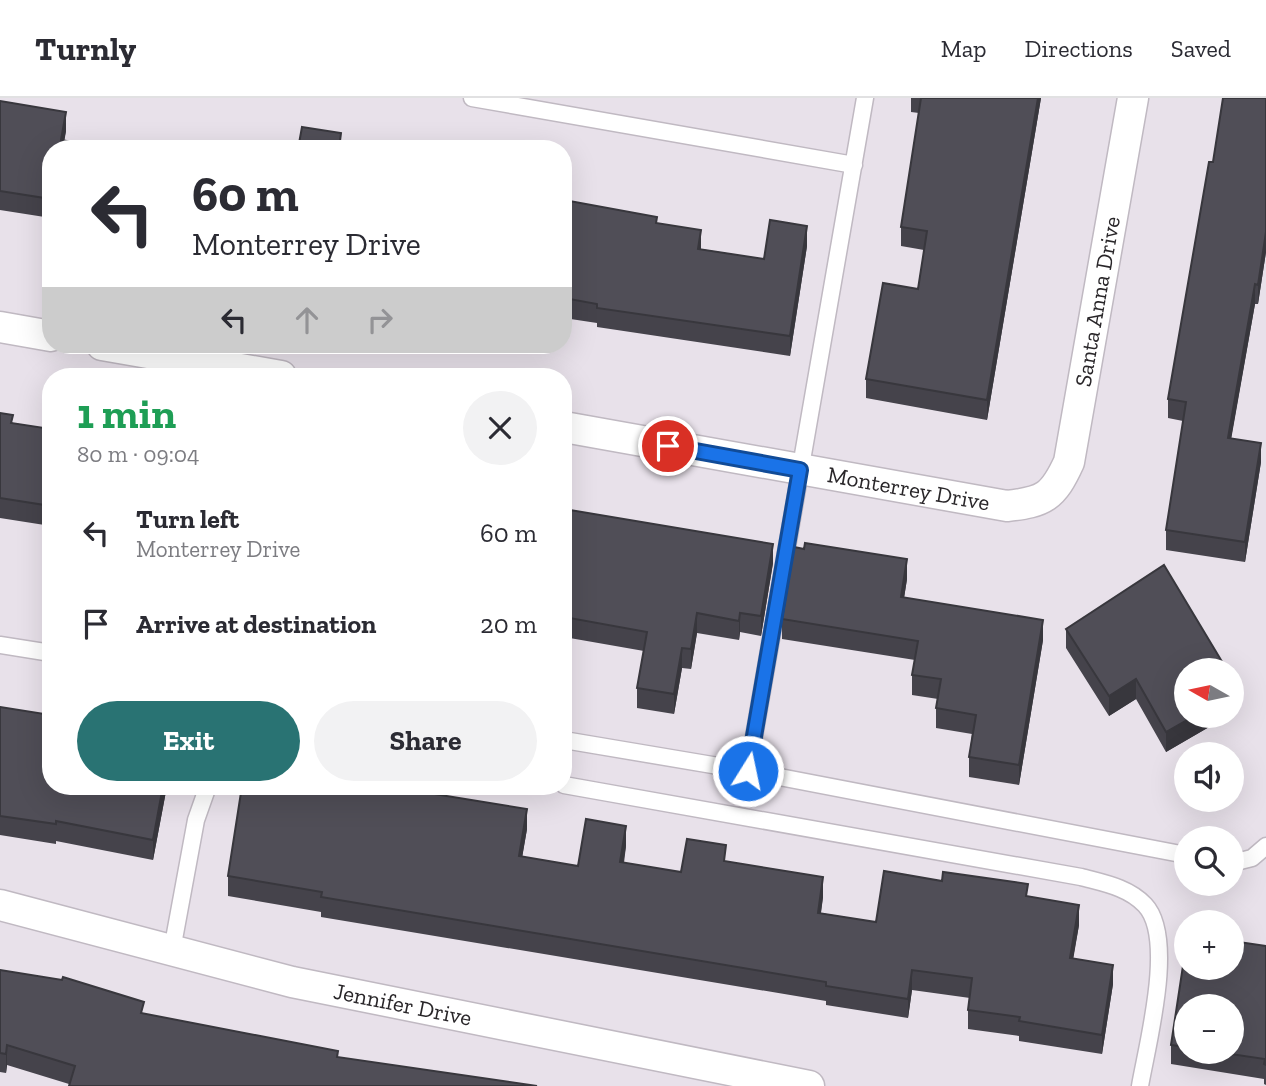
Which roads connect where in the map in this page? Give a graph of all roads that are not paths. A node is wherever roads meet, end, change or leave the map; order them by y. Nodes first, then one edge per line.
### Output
1 (472, 98) edge
2 (865, 98) edge
3 (1133, 98) edge
4 (854, 165) junction
5 (0, 327) edge
6 (42, 334) edge
7 (154, 354) edge
8 (235, 368) edge
9 (572, 428) edge
10 (800, 470) junction
11 (1046, 498) joint
12 (0, 645) edge
13 (42, 652) edge
14 (572, 741) edge
15 (748, 771) junction
16 (572, 786) edge
17 (205, 795) edge
18 (1266, 846) edge
19 (1174, 853) edge
20 (1244, 860) edge
21 (0, 905) edge
22 (172, 950) junction
23 (808, 1086) edge
24 (1140, 1086) edge

1 - 4 lane
2 - 4 lane
3 - 11 street, Santa Anna Drive
4 - 10 lane
5 - 6 street
7 - 8 street
9 - 10 street, Monterrey Drive
10 - 11 street, Monterrey Drive
10 - 15 lane
12 - 13 lane
14 - 15 lane
15 - 19 lane
16 - 24 lane
17 - 22 lane
18 - 20 lane
21 - 22 street, Jennifer Drive
22 - 23 street, Jennifer Drive

